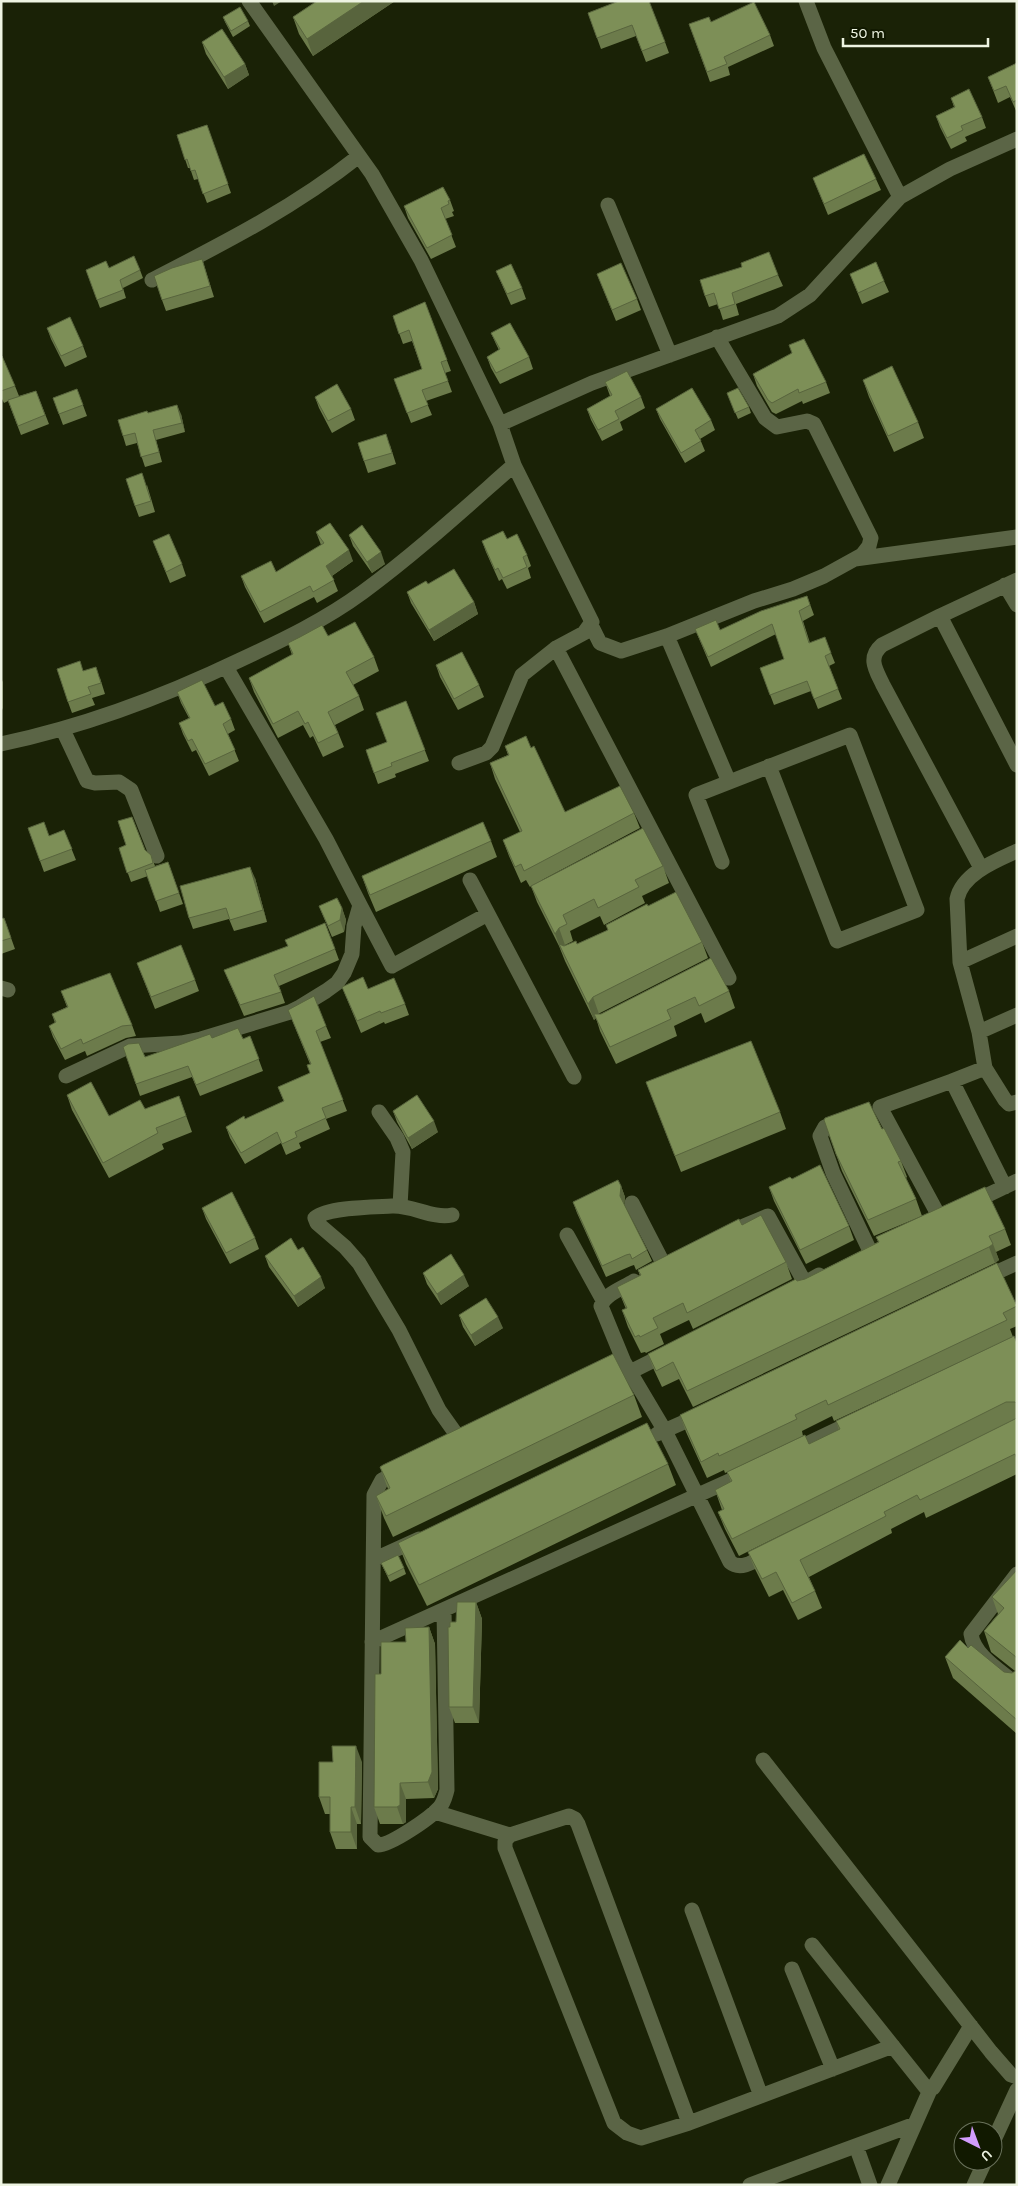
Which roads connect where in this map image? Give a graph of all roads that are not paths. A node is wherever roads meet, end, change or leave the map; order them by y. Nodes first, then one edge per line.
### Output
1 (249, 1) edge
2 (806, 1) edge
3 (1017, 139) edge
4 (359, 156) junction
5 (900, 197) junction
6 (608, 205) dead end
7 (152, 280) edge
8 (717, 337) junction
9 (670, 355) junction
10 (500, 424) junction
11 (514, 465) junction
12 (1017, 537) edge
13 (854, 560) junction
14 (1011, 582) edge
15 (1017, 605) edge
16 (940, 616) junction
17 (591, 625) junction
18 (667, 636) junction
19 (556, 648) junction
20 (226, 667) junction
21 (63, 730) junction
22 (1, 744) edge
23 (458, 763) dead end
24 (770, 766) junction
25 (1017, 766) edge
26 (729, 782) junction
27 (653, 832) junction
28 (637, 840) edge
29 (1017, 851) edge
30 (157, 856) dead end
31 (722, 862) dead end
32 (981, 868) junction
33 (470, 880) dead end
34 (685, 893) junction
35 (668, 902) edge
36 (360, 905) junction
37 (488, 914) junction
38 (1017, 936) edge
39 (721, 962) junction
40 (960, 962) junction
41 (704, 970) edge
42 (729, 978) dead end
43 (1017, 1015) edge
44 (979, 1032) junction
45 (986, 1068) junction
46 (66, 1076) dead end
47 (574, 1077) dead end
48 (952, 1081) junction
49 (1017, 1102) edge
50 (880, 1107) junction
51 (379, 1112) dead end
52 (1011, 1184) edge
53 (632, 1203) dead end
54 (400, 1206) junction
55 (452, 1214) dead end
56 (940, 1218) junction
57 (923, 1226) edge
58 (732, 1232) edge
59 (567, 1235) dead end
60 (887, 1241) edge
61 (869, 1249) junction
62 (682, 1256) edge
63 (853, 1257) edge
64 (1017, 1263) edge
65 (664, 1265) junction
66 (829, 1270) edge
67 (805, 1283) junction
68 (972, 1284) edge
69 (788, 1292) edge
70 (603, 1300) junction
71 (682, 1345) edge
72 (623, 1367) junction
73 (710, 1410) edge
74 (875, 1412) edge
75 (666, 1431) junction
76 (477, 1433) edge
77 (647, 1438) edge
78 (461, 1442) junction
79 (445, 1449) edge
80 (776, 1459) edge
81 (412, 1464) edge
82 (759, 1467) edge
83 (698, 1496) junction
84 (435, 1532) edge
85 (786, 1544) edge
86 (374, 1559) junction
87 (1015, 1580) edge
88 (444, 1610) junction
89 (372, 1642) junction
90 (1017, 1685) edge
91 (763, 1760) dead end
92 (435, 1812) junction
93 (510, 1835) junction
94 (692, 1910) dead end
95 (812, 1945) dead end
96 (792, 1969) dead end
97 (971, 2026) junction
98 (893, 2046) junction
99 (834, 2069) junction
100 (1017, 2077) edge
101 (930, 2090) junction
102 (1017, 2090) edge
103 (762, 2096) junction
104 (1003, 2121) edge
105 (689, 2123) junction
106 (915, 2124) junction
107 (856, 2146) junction
108 (980, 2171) edge
109 (788, 2178) edge
110 (750, 2185) edge
111 (870, 2185) edge
112 (888, 2185) edge
113 (974, 2185) edge

1 - 4 street
2 - 5 street
3 - 5 street
4 - 7 street
4 - 10 street
5 - 8 street
6 - 9 street
8 - 9 street
8 - 13 street
9 - 10 street
10 - 11 street
11 - 17 street
11 - 20 street
12 - 13 street
13 - 18 street
14 - 15 street
14 - 16 street
16 - 25 street
16 - 32 street
17 - 18 street
17 - 19 street
18 - 26 street
19 - 23 street
19 - 27 street
20 - 21 street
20 - 36 street
21 - 22 street
21 - 30 street
24 - 24 street
24 - 26 street
26 - 31 street
27 - 28 street
27 - 34 street
29 - 32 street
32 - 40 street
33 - 37 street
34 - 35 street
34 - 39 street
36 - 37 street
36 - 46 street
37 - 47 street
38 - 40 street
39 - 41 street
39 - 42 street
40 - 44 street
43 - 44 street
44 - 45 street
45 - 48 street
45 - 49 street
48 - 50 street
48 - 52 street
50 - 56 street
50 - 61 street
51 - 54 street
52 - 56 street
53 - 65 street
54 - 55 street
54 - 78 street
56 - 57 street
58 - 67 street
59 - 70 street
60 - 61 street
61 - 63 street
62 - 65 street
64 - 68 street
65 - 70 street
66 - 67 street
67 - 69 street
70 - 72 street
71 - 72 street
72 - 75 street
73 - 75 street
74 - 80 street
75 - 77 street
75 - 83 street
76 - 78 street
78 - 79 street
81 - 86 street
82 - 83 street
83 - 85 street
83 - 88 street
84 - 86 street
86 - 89 street
87 - 90 street
88 - 89 street
88 - 92 street
89 - 92 street
91 - 97 street
92 - 93 street
93 - 105 street
93 - 105 street
94 - 103 street
95 - 98 street
96 - 99 street
97 - 100 street
97 - 101 street
98 - 99 street
98 - 101 street
99 - 103 street
101 - 106 street
102 - 104 street
103 - 105 street
106 - 107 street
106 - 112 street
107 - 109 street
107 - 111 street
108 - 113 street
109 - 110 street

